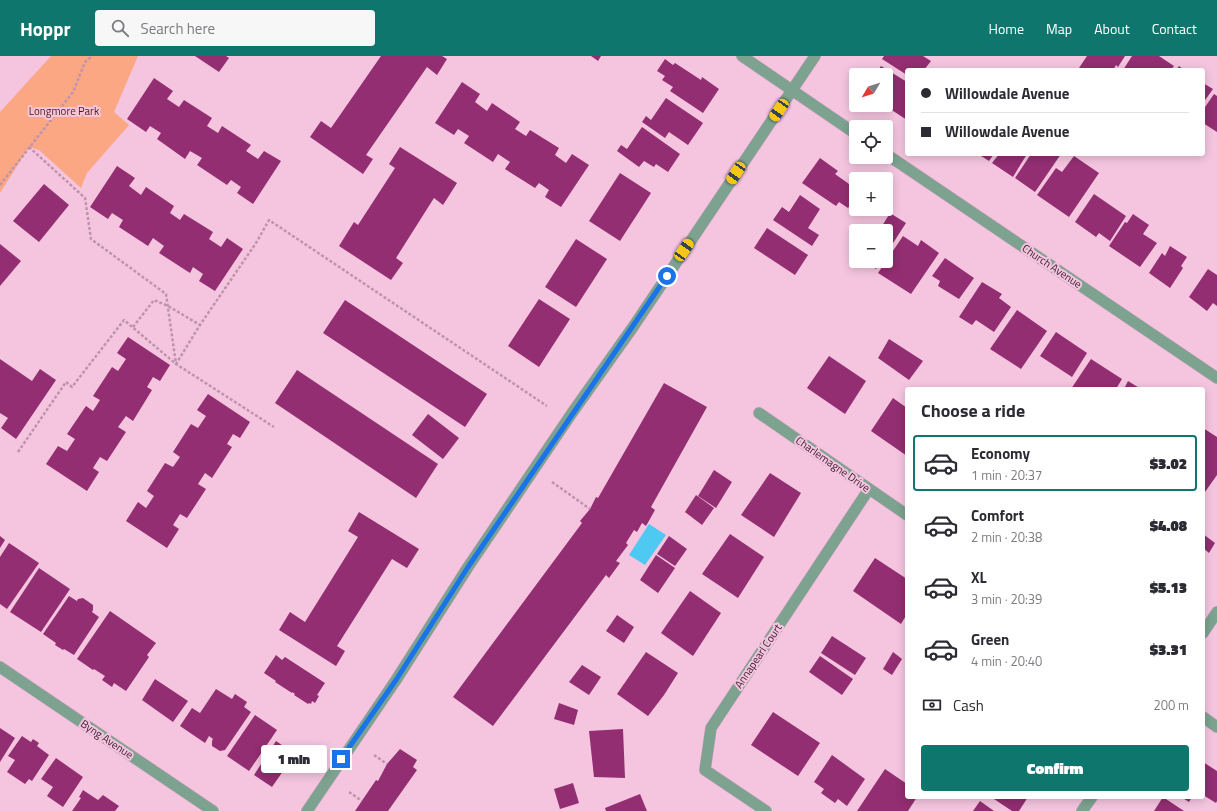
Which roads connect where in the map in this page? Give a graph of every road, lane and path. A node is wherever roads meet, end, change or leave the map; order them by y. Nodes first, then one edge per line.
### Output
1 (92, 56) edge
2 (742, 56) edge
3 (815, 56) edge
4 (792, 90) junction
5 (849, 129) edge
6 (29, 147) junction
7 (893, 159) edge
8 (0, 185) edge
9 (168, 306) junction
10 (200, 325) junction
11 (133, 327) junction
12 (176, 364) junction
13 (1217, 378) edge
14 (547, 406) dead end
15 (759, 413) dead end
16 (274, 427) dead end
17 (18, 452) dead end
18 (552, 482) dead end
19 (869, 489) junction
20 (590, 509) dead end
21 (905, 514) edge
22 (1217, 612) edge
23 (1205, 629) edge
24 (0, 667) edge
25 (1205, 718) edge
26 (1217, 727) edge
27 (374, 756) dead end
28 (387, 764) dead end
29 (349, 792) dead end
30 (1091, 799) edge
31 (362, 801) dead end
32 (213, 811) edge
33 (307, 811) edge
34 (766, 811) edge
35 (1082, 811) edge

1 - 6 path
2 - 4 street
3 - 4 street
4 - 5 street
4 - 33 street
6 - 8 path
6 - 9 path
7 - 13 street, Church Avenue
9 - 10 path
9 - 11 path
9 - 12 path
10 - 12 path
10 - 14 path
11 - 12 path
11 - 17 path
12 - 16 path
15 - 19 street, Charlemagne Drive
18 - 20 path
19 - 21 street, Charlemagne Drive
19 - 34 street, Annapearl Court
22 - 23 street
24 - 32 street, Byng Avenue
25 - 26 street
27 - 28 path
29 - 31 path
30 - 35 street

